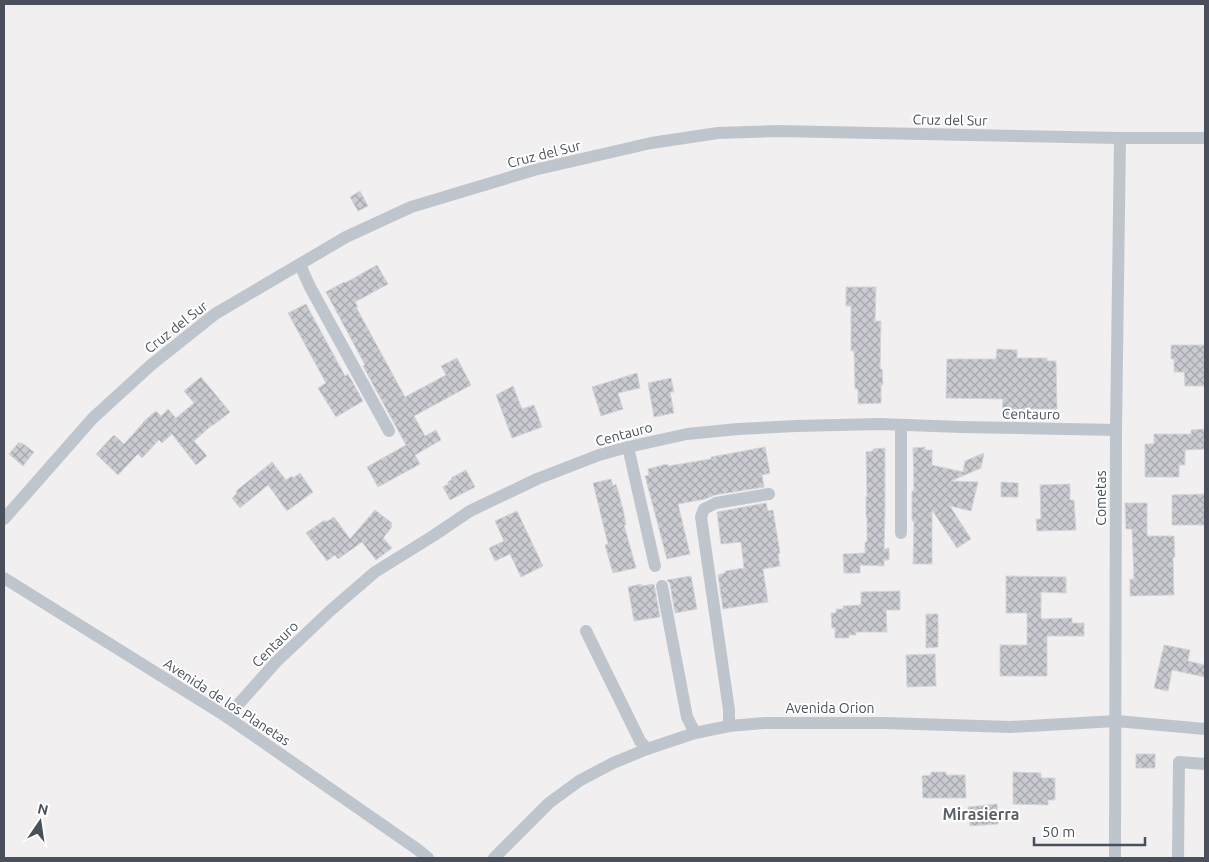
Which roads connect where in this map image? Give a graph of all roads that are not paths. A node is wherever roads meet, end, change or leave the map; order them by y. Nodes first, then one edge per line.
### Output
1 (1120, 138) junction
2 (1205, 138) edge
3 (300, 265) junction
4 (901, 425) junction
5 (1116, 430) junction
6 (390, 431) dead end
7 (628, 447) junction
8 (769, 494) dead end
9 (4, 519) edge
10 (901, 533) dead end
11 (655, 566) dead end
12 (4, 578) edge
13 (662, 586) dead end
14 (586, 631) dead end
15 (227, 717) junction
16 (1116, 721) junction
17 (728, 726) junction
18 (1205, 730) edge
19 (695, 734) junction
20 (647, 749) junction
21 (1205, 764) edge
22 (428, 858) edge
23 (494, 858) edge
24 (1115, 858) edge
25 (1178, 858) edge

1 - 2 street, Cruz del Sur
1 - 3 street, Cruz del Sur
1 - 5 street, Cometas
3 - 6 street
3 - 9 street, Cruz del Sur
4 - 5 street, Centauro
4 - 7 street, Centauro
4 - 10 street
5 - 16 street, Cometas
7 - 11 street
7 - 15 street, Centauro
8 - 17 street
12 - 15 street, Avenida de los Planetas
13 - 19 street
14 - 20 street
15 - 22 street, Avenida de los Planetas
16 - 17 street, Avenida Orion
16 - 18 street, Avenida Orion
16 - 24 street, Cometas
17 - 19 street, Avenida Orion
19 - 20 street, Avenida Orion
20 - 23 street, Avenida Orion
21 - 25 street

